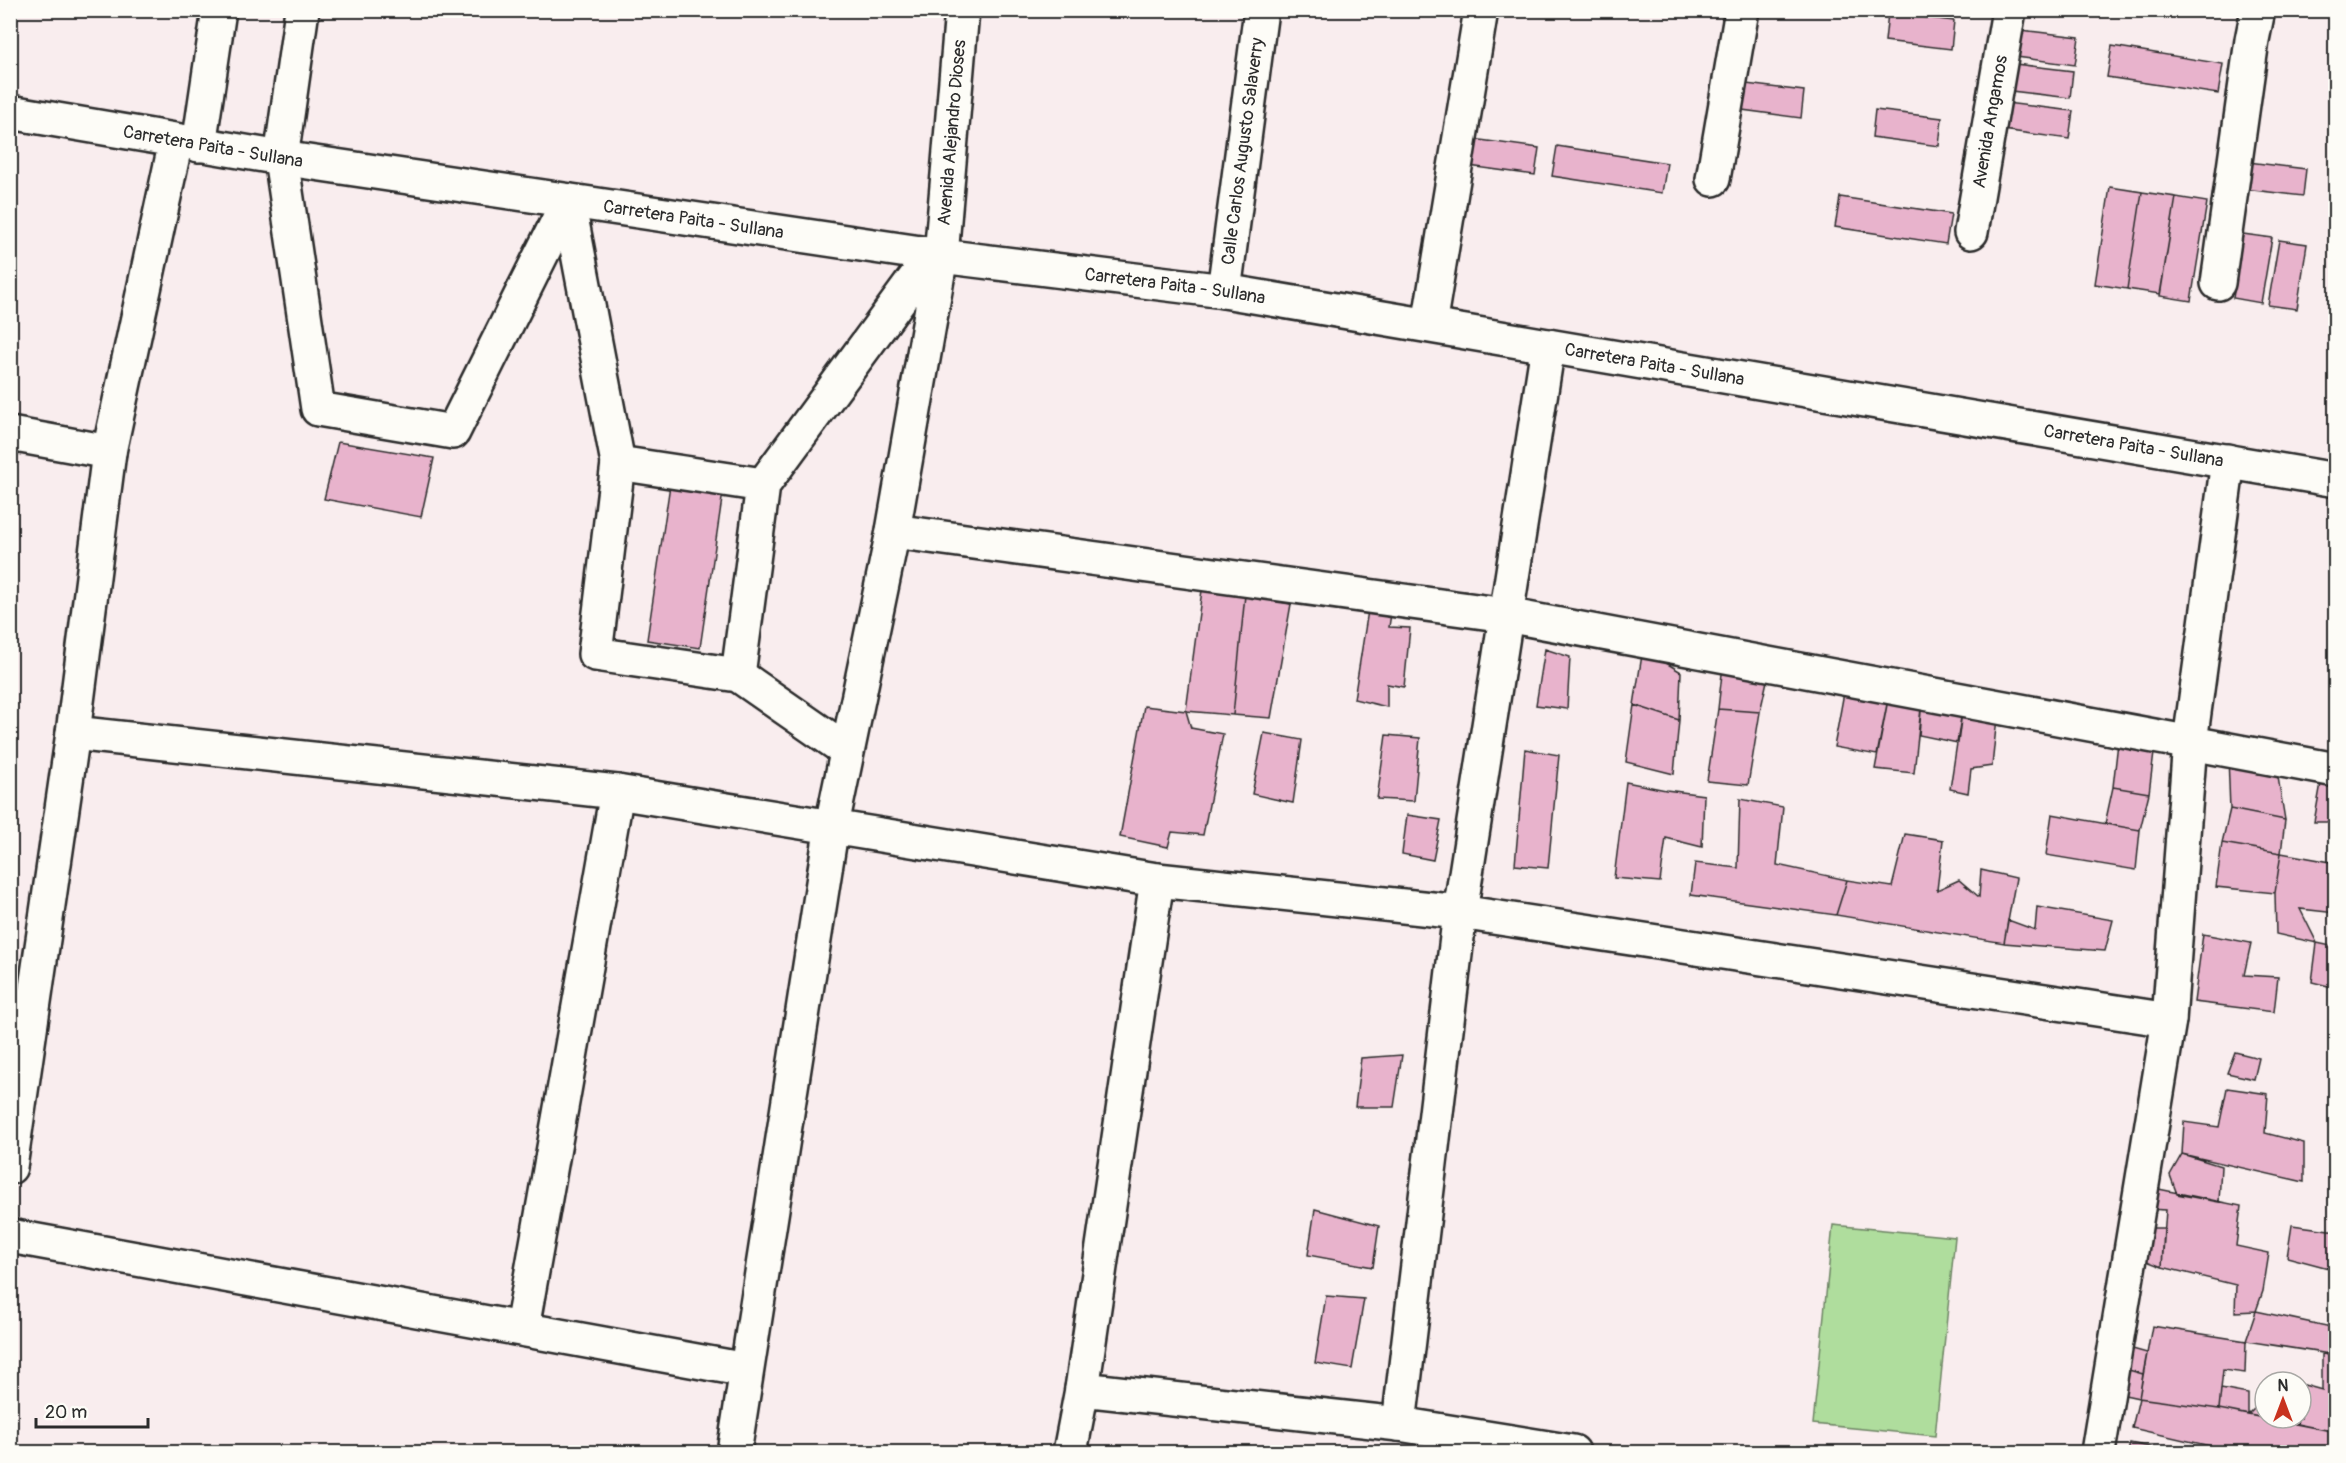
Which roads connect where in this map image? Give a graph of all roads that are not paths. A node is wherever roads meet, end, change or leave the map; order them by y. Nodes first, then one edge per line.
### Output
1 (219, 10) edge
2 (302, 10) edge
3 (962, 10) edge
4 (1261, 10) edge
5 (1481, 10) edge
6 (1742, 10) edge
7 (2009, 10) edge
8 (2258, 10) edge
9 (10, 112) edge
10 (188, 143) junction
11 (281, 158) junction
12 (1713, 179) dead end
13 (568, 201) junction
14 (1971, 232) dead end
15 (937, 255) junction
16 (2218, 283) dead end
17 (1224, 291) junction
18 (1429, 325) junction
19 (1548, 346) junction
20 (10, 434) edge
21 (109, 452) junction
22 (2228, 461) junction
23 (618, 463) junction
24 (2336, 480) edge
25 (763, 485) junction
26 (893, 531) junction
27 (1506, 615) junction
28 (738, 675) junction
29 (73, 733) junction
30 (2190, 742) junction
31 (846, 750) junction
32 (2336, 770) edge
33 (617, 792) junction
34 (832, 825) junction
35 (1157, 880) junction
36 (1460, 912) junction
37 (2169, 1020) junction
38 (10, 1167) edge
39 (10, 1236) edge
40 (522, 1328) junction
41 (746, 1370) junction
42 (1082, 1389) junction
43 (1399, 1424) junction
44 (734, 1452) edge
45 (1070, 1452) edge
46 (1573, 1452) edge
47 (2098, 1452) edge

1 - 10 street
2 - 11 street
3 - 15 street, Avenida Alejandro Dioses
4 - 17 street, Calle Carlos Augusto Salaverry
5 - 18 street
6 - 12 street
7 - 14 street, Avenida Angamos
8 - 16 street
9 - 10 street, Carretera Paita - Sullana
10 - 11 street, Carretera Paita - Sullana
10 - 21 street
11 - 13 street, Carretera Paita - Sullana
11 - 13 street
13 - 15 street, Carretera Paita - Sullana
13 - 23 street
15 - 17 street, Carretera Paita - Sullana
15 - 25 street
15 - 26 street, Avenida Alejandro Dioses
17 - 18 street, Carretera Paita - Sullana
18 - 19 street, Carretera Paita - Sullana
19 - 22 street, Carretera Paita - Sullana
19 - 27 street
20 - 21 street
21 - 29 street
22 - 24 street, Carretera Paita - Sullana
22 - 30 street
23 - 25 street
23 - 28 street
25 - 28 street
26 - 27 street
26 - 31 street, Avenida Alejandro Dioses
27 - 30 street
27 - 36 street
28 - 31 street
29 - 33 street
29 - 38 street
30 - 32 street
30 - 37 street
31 - 34 street, Avenida Alejandro Dioses
33 - 34 street
33 - 40 street
34 - 35 street
34 - 41 street, Avenida Alejandro Dioses
35 - 36 street
35 - 42 street
36 - 37 street
36 - 43 street
37 - 47 street
39 - 40 street
40 - 41 street
41 - 44 street, Avenida Alejandro Dioses
42 - 43 street
42 - 45 street
43 - 46 street

